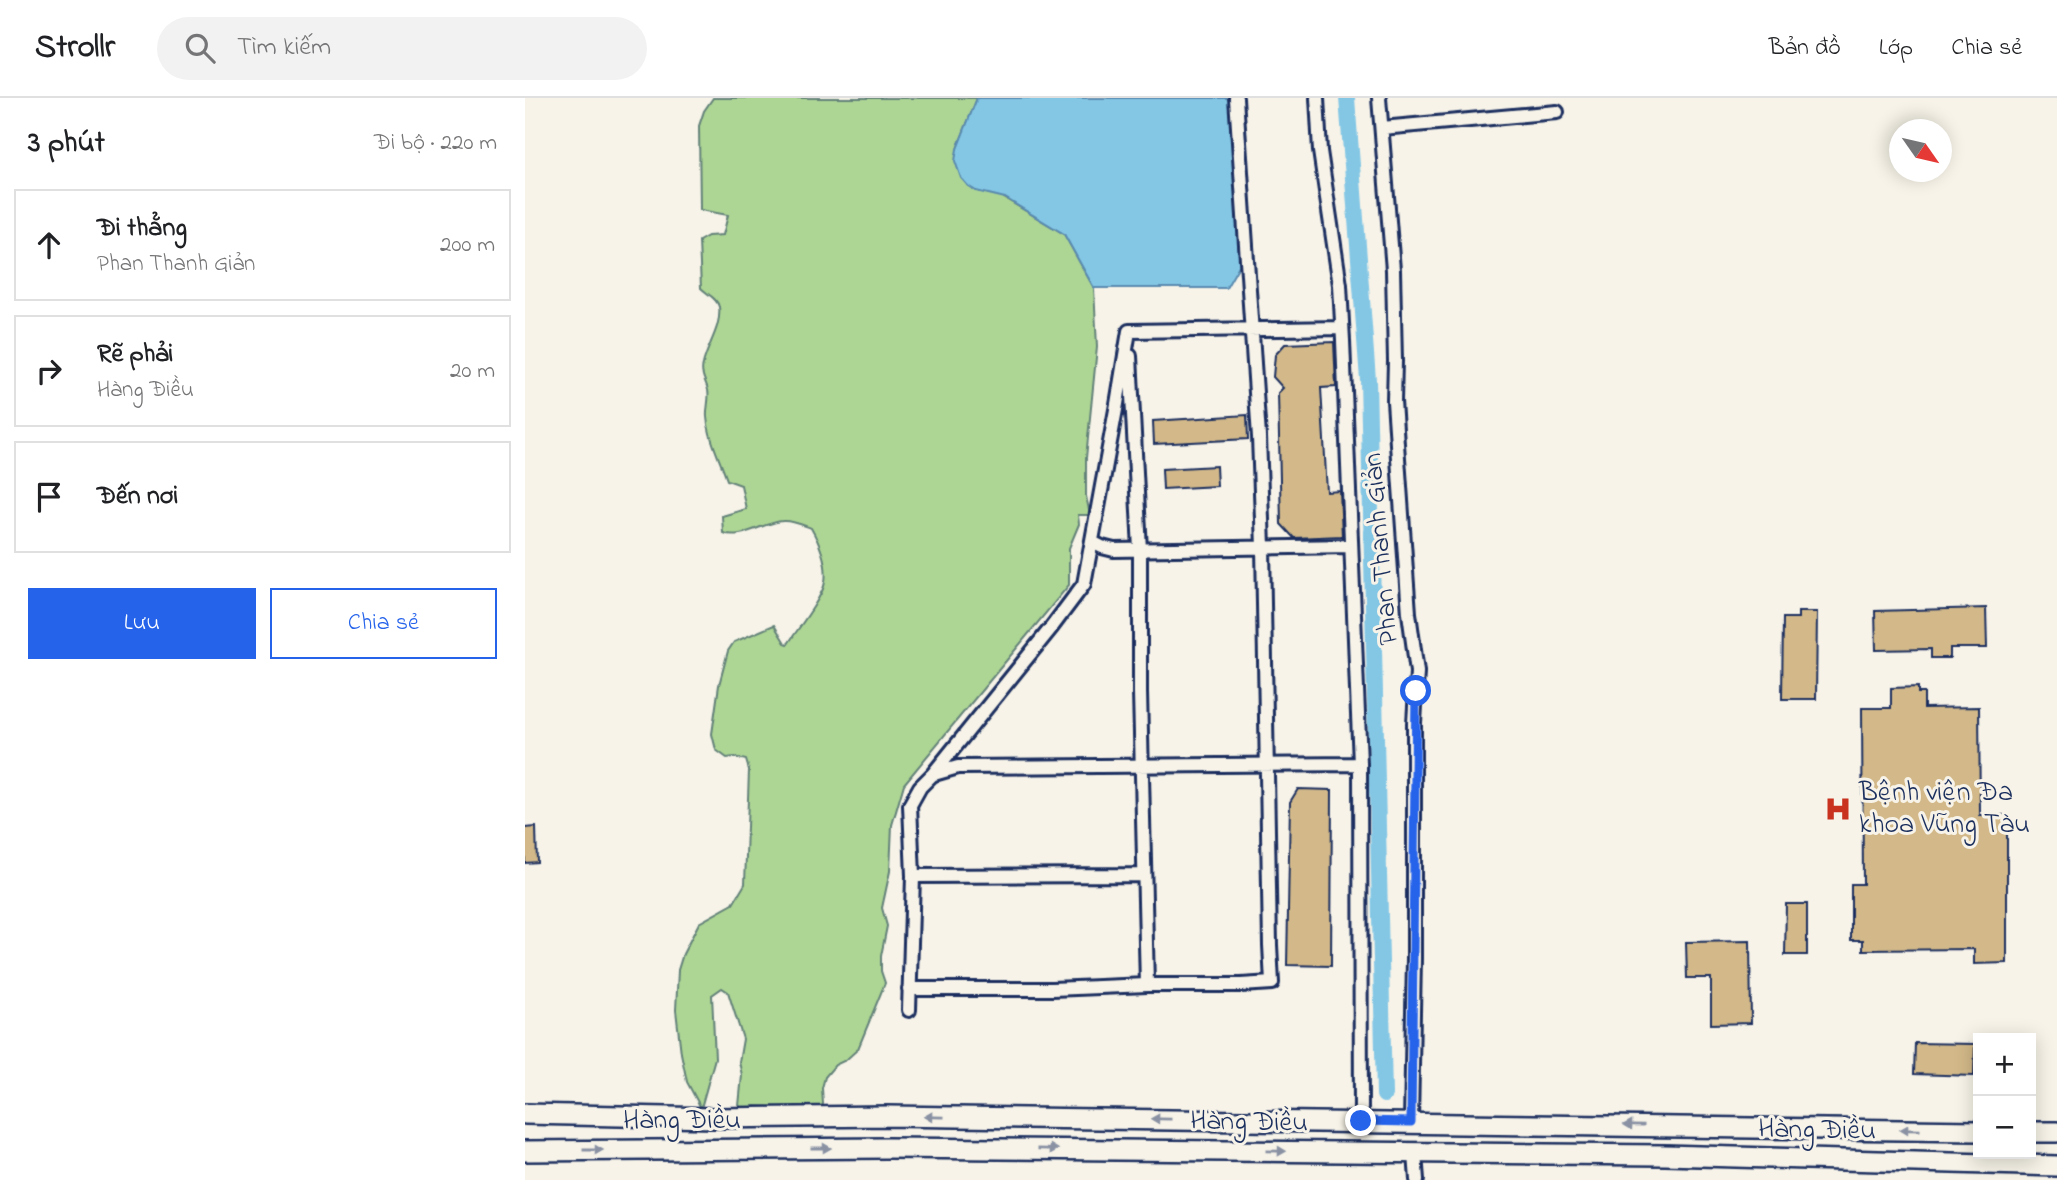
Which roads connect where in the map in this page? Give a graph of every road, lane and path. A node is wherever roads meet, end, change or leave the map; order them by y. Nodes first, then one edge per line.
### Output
1 (1236, 98) edge
2 (1317, 98) edge
3 (1379, 98) edge
4 (1557, 113) dead end
5 (1382, 128) junction
6 (1342, 328) junction
7 (1251, 330) junction
8 (1129, 331) junction
9 (1092, 542) junction
10 (1350, 546) junction
11 (1263, 547) junction
12 (1140, 550) junction
13 (1360, 764) junction
14 (1267, 765) junction
15 (1143, 766) junction
16 (933, 774) junction
17 (1143, 875) junction
18 (913, 876) junction
19 (1147, 985) junction
20 (909, 989) junction
21 (909, 1010) dead end
22 (525, 1114) edge
23 (888, 1116) junction
24 (1361, 1121) junction
25 (1411, 1122) junction
26 (1665, 1126) junction
27 (1973, 1131) edge
28 (2036, 1132) edge
29 (2057, 1132) edge
30 (888, 1148) junction
31 (525, 1151) edge
32 (1415, 1154) junction
33 (1665, 1155) junction
34 (2057, 1166) edge
35 (1417, 1180) edge

1 - 7 street
2 - 6 street
3 - 5 street, Phan Thanh Giản
4 - 5 street
5 - 25 street, Phan Thanh Giản
6 - 7 street
6 - 10 street
7 - 8 street
7 - 11 street
8 - 9 street
8 - 12 street
9 - 12 street
9 - 16 street
10 - 11 street
10 - 13 street
11 - 12 street
11 - 14 street
12 - 15 street
13 - 14 street
13 - 24 street
14 - 15 street
14 - 19 street
15 - 16 street
15 - 17 street
16 - 18 street
17 - 18 street
17 - 19 street
18 - 20 street
19 - 20 street
20 - 21 street
22 - 23 main road, Hàng Điều
24 -> 23 main road, Hàng Điều
23 - 30 main road
24 - 25 main road, Hàng Điều
26 -> 25 main road, Hàng Điều
27 -> 26 main road, Hàng Điều
26 - 33 main road
28 - 29 main road
31 -> 30 main road, Hàng Điều
30 -> 32 main road, Hàng Điều
32 - 33 main road, Hàng Điều
32 - 35 street
33 - 34 main road, Hàng Điều

